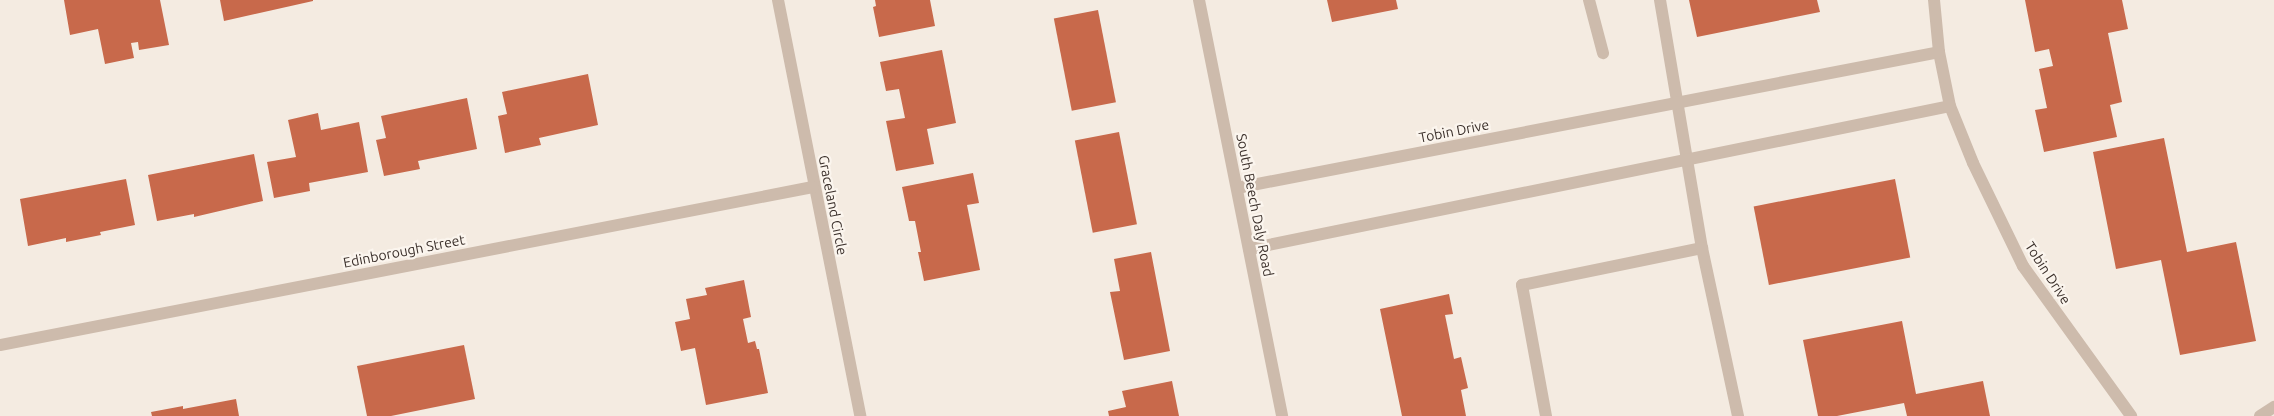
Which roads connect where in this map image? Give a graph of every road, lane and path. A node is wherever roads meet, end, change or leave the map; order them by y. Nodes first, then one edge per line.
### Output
1 (778, 0) edge
2 (1199, 0) edge
3 (1589, 0) edge
4 (1660, 0) edge
5 (1934, 0) edge
6 (1603, 52) dead end
7 (1939, 52) junction
8 (1677, 103) junction
9 (1950, 106) junction
10 (1686, 158) junction
11 (814, 187) junction
12 (1237, 188) junction
13 (1702, 248) junction
14 (1249, 249) junction
15 (0, 345) edge
16 (2274, 407) edge
17 (860, 416) edge
18 (1282, 416) edge
19 (1546, 416) edge
20 (1738, 416) edge
21 (2131, 416) edge
22 (2260, 416) edge

1 - 11 street, Graceland Circle
2 - 12 street, South Beech Daly Road
3 - 6 street
4 - 8 street
5 - 7 street, Tobin Drive
7 - 8 street, Tobin Drive
7 - 9 street, Tobin Drive
8 - 10 street
8 - 12 street, Tobin Drive
9 - 10 street
9 - 21 street, Tobin Drive
10 - 13 street
10 - 14 street
11 - 15 street, Edinborough Street
11 - 17 street, Graceland Circle
12 - 14 street, South Beech Daly Road
13 - 19 street
13 - 20 street
14 - 18 street, South Beech Daly Road
16 - 22 street

